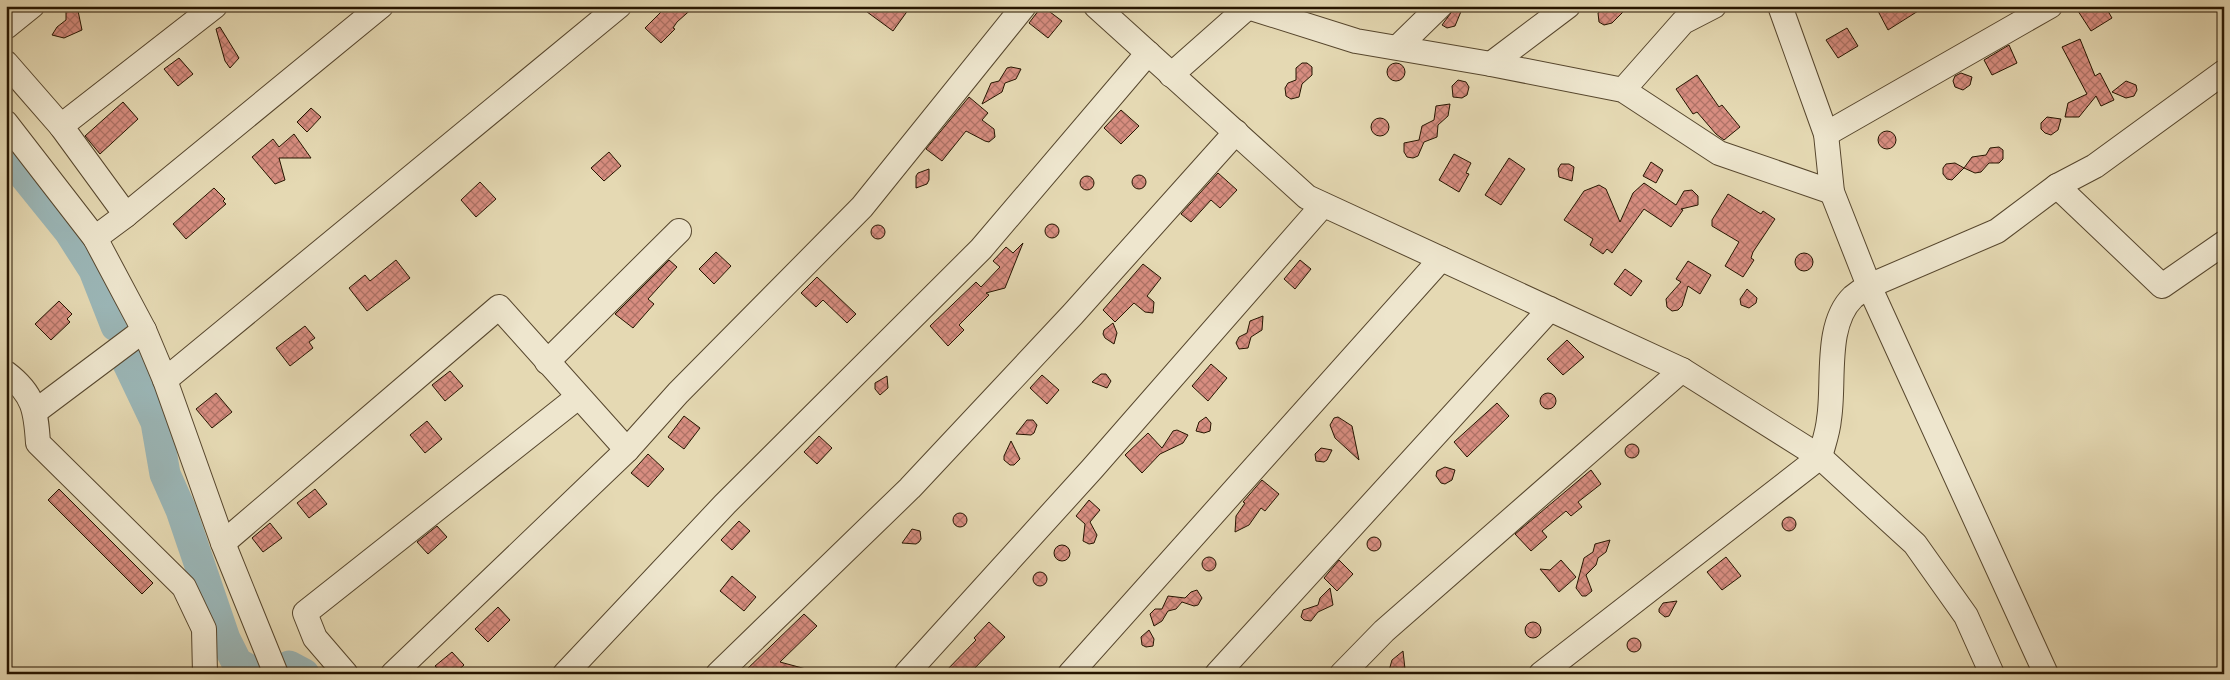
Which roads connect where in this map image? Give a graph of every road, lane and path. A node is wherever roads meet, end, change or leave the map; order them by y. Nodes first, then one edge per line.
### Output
1 (32, 6) edge
2 (215, 6) edge
3 (381, 6) edge
4 (618, 6) edge
5 (1024, 6) edge
6 (1440, 6) edge
7 (1568, 6) edge
8 (1714, 6) edge
9 (1780, 6) edge
10 (2050, 6) edge
11 (1248, 7) edge
12 (1105, 9) edge
13 (6, 27) edge
14 (1398, 47) junction
15 (1148, 54) junction
16 (6, 63) edge
17 (1491, 64) junction
18 (2224, 72) edge
19 (1171, 75) junction
20 (1623, 90) junction
21 (6, 123) edge
22 (61, 126) junction
23 (1236, 132) junction
24 (1826, 134) junction
25 (2057, 186) junction
26 (1832, 192) junction
27 (1323, 204) junction
28 (126, 216) junction
29 (679, 231) dead end
30 (95, 238) junction
31 (2224, 243) edge
32 (1441, 259) junction
33 (1869, 286) junction
34 (1550, 309) junction
35 (144, 330) junction
36 (547, 362) junction
37 (1682, 370) junction
38 (6, 373) edge
39 (165, 380) junction
40 (578, 397) junction
41 (36, 411) junction
42 (627, 450) junction
43 (1820, 457) junction
44 (223, 543) junction
45 (206, 674) edge
46 (276, 674) edge
47 (346, 674) edge
48 (393, 674) edge
49 (565, 674) edge
50 (718, 674) edge
51 (906, 674) edge
52 (1070, 674) edge
53 (1217, 674) edge
54 (1342, 674) edge
55 (1541, 674) edge
56 (1992, 674) edge
57 (2046, 674) edge

1 - 13 street
2 - 22 street
3 - 28 street
4 - 39 street
5 - 42 street
6 - 14 street
7 - 17 street
8 - 20 street
9 - 24 street
10 - 24 street
11 - 14 street
11 - 19 street
12 - 15 street
14 - 17 street
15 - 19 street
15 - 49 street
16 - 22 street
17 - 20 street
18 - 25 street
19 - 23 street
20 - 26 street
21 - 30 street
22 - 28 street
23 - 27 street
23 - 50 street
24 - 26 street
25 - 31 street
25 - 33 street
26 - 33 street
27 - 32 street
27 - 51 street
28 - 30 street
29 - 36 street
30 - 35 street
32 - 34 street
32 - 52 street
33 - 43 street
33 - 57 street
34 - 37 street
34 - 53 street
35 - 39 street
35 - 41 street
36 - 40 street
36 - 44 street
37 - 43 street
37 - 54 street
38 - 41 street
39 - 44 street
40 - 42 street
40 - 47 street
41 - 45 street
42 - 48 street
43 - 55 street
43 - 56 street
44 - 46 street

